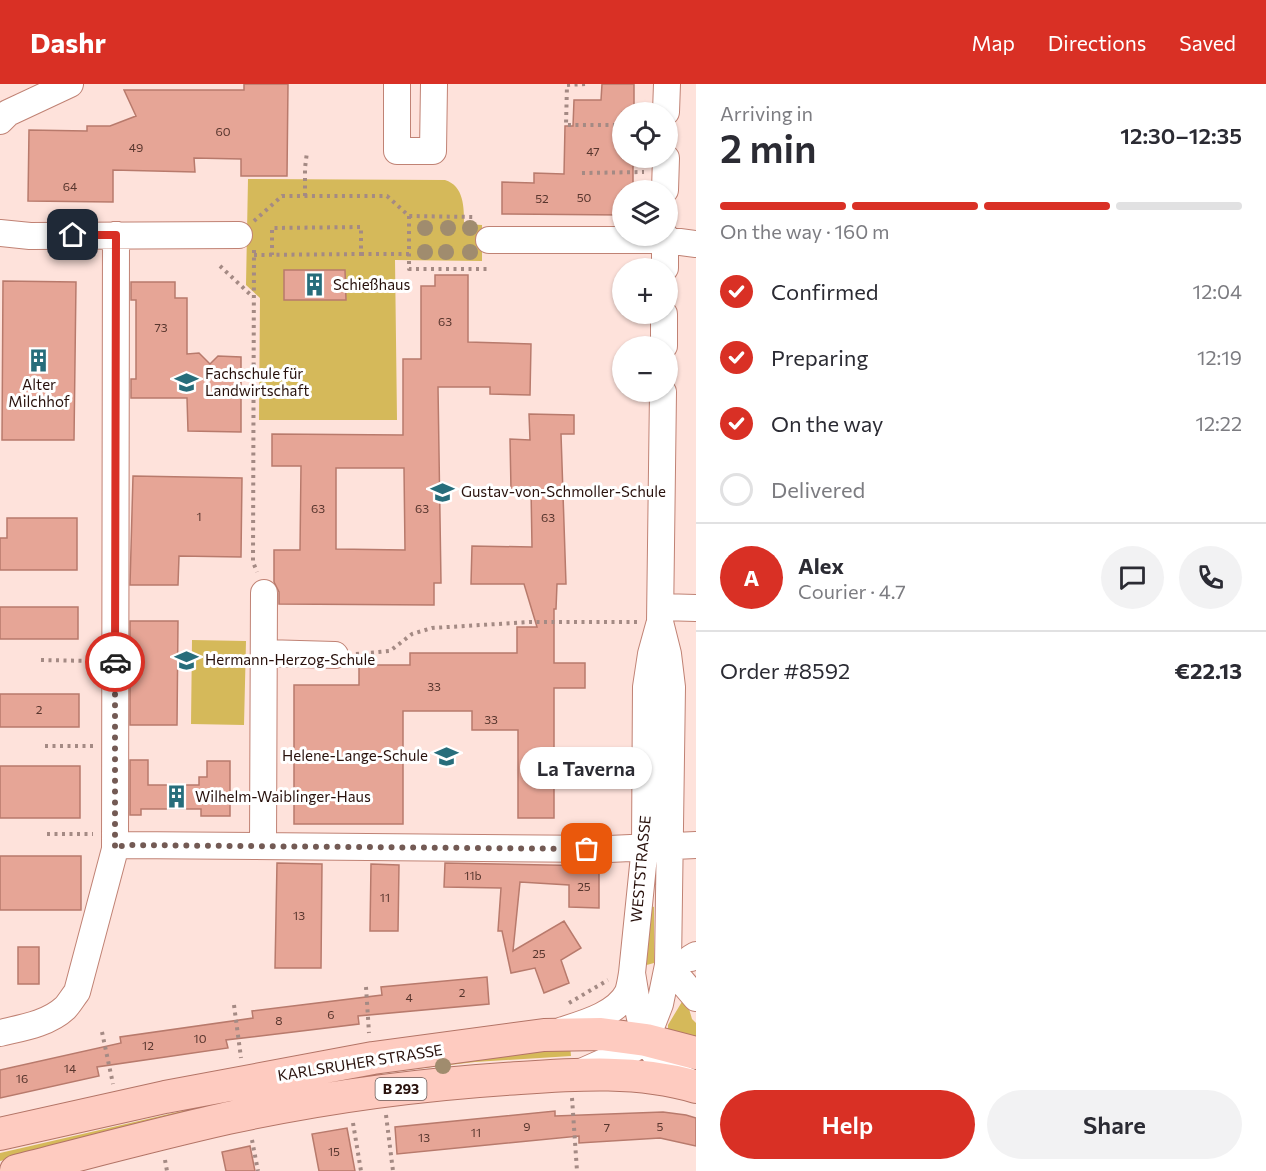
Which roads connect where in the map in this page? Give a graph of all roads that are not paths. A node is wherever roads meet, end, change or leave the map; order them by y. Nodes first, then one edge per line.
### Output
1 (70, 84) edge
2 (397, 84) edge
3 (434, 84) edge
4 (666, 84) edge
5 (666, 102) edge
6 (0, 121) edge
7 (0, 233) edge
8 (116, 235) junction
9 (612, 239) edge
10 (489, 240) dead end
11 (678, 241) edge
12 (249, 242) road end
13 (696, 244) edge
14 (663, 402) edge
15 (264, 593) road end
16 (696, 608) edge
17 (661, 615) junction
18 (264, 653) junction
19 (335, 655) road end
20 (115, 841) junction
21 (696, 845) edge
22 (263, 846) junction
23 (657, 847) junction
24 (685, 959) edge
25 (632, 973) junction
26 (696, 998) edge
27 (0, 1033) edge
28 (544, 1035) junction
29 (646, 1040) junction
30 (696, 1053) edge
31 (575, 1075) junction
32 (696, 1085) edge
33 (0, 1134) edge
34 (16, 1171) edge

1 - 6 street
2 - 3 street
4 - 5 street
7 - 8 street
8 - 12 street
8 - 20 street
9 - 10 street
11 - 13 street
14 - 17 street, WESTSTRASSE
15 - 18 street
16 - 17 street
17 - 23 street, WESTSTRASSE
18 - 19 street
18 - 22 street
20 - 22 street
20 - 27 street
21 - 23 street
22 - 23 street
23 - 24 street, WESTSTRASSE
23 - 25 street, WESTSTRASSE
24 - 26 street
24 - 29 street, WESTSTRASSE
25 - 28 street, WESTSTRASSE
25 - 29 street, WESTSTRASSE
28 - 29 main road, KARLSRUHER STRASSE / B 293
28 - 33 main road, KARLSRUHER STRASSE / B 293
29 - 30 main road, B 293
29 - 31 street, KARLSRUHER STRASSE
29 - 32 street, WESTSTRASSE
31 - 32 main road, KARLSRUHER STRASSE / B 293
31 - 34 main road, KARLSRUHER STRASSE / B 293

